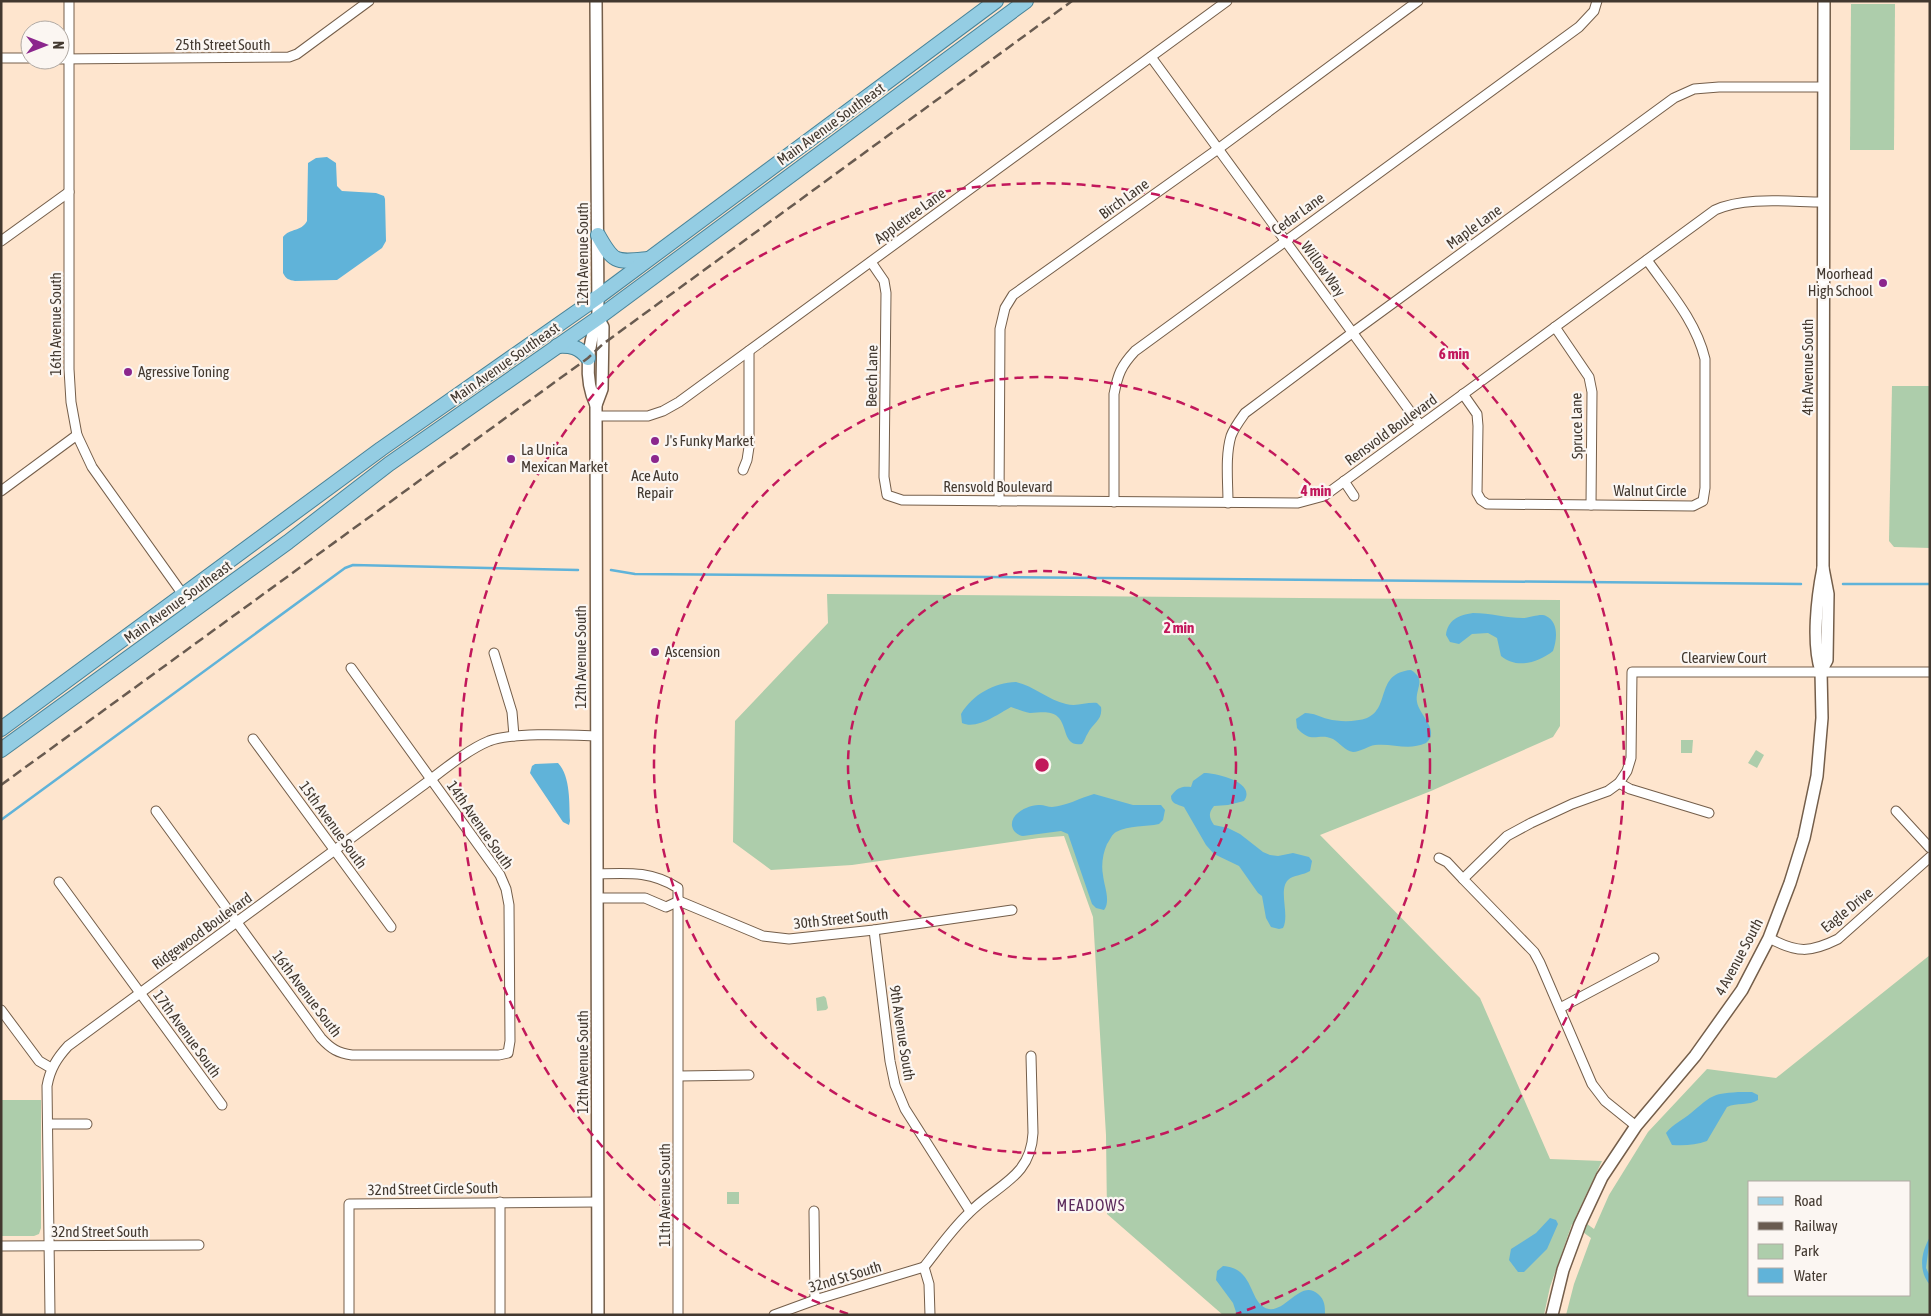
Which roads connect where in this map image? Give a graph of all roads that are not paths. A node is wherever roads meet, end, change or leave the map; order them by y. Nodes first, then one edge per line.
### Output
1 (69, 1) edge
2 (369, 1) edge
3 (596, 1) edge
4 (996, 1) edge
5 (1026, 1) edge
6 (1227, 1) edge
7 (1418, 1) edge
8 (1597, 1) edge
9 (1824, 1) edge
10 (67, 20) edge
11 (1151, 57) junction
12 (1, 58) edge
13 (20, 58) edge
14 (70, 58) edge
15 (64, 70) edge
16 (1824, 87) junction
17 (1218, 149) junction
18 (69, 192) junction
19 (1824, 202) junction
20 (598, 234) junction
21 (1, 241) edge
22 (1285, 241) junction
23 (649, 258) junction
24 (1647, 260) junction
25 (871, 262) junction
26 (598, 297) junction
27 (598, 318) junction
28 (1555, 326) junction
29 (1352, 333) junction
30 (557, 346) junction
31 (749, 351) junction
32 (588, 358) junction
33 (1464, 394) junction
34 (596, 410) junction
35 (1420, 425) junction
36 (77, 435) junction
37 (743, 470) dead end
38 (1344, 481) junction
39 (1, 491) edge
40 (887, 495) joint
41 (1354, 496) dead end
42 (999, 501) junction
43 (1114, 502) junction
44 (1228, 503) junction
45 (1591, 505) junction
46 (1823, 568) joint
47 (184, 596) junction
48 (194, 610) junction
49 (494, 653) dead end
50 (351, 668) dead end
51 (1822, 671) junction
52 (1930, 672) edge
53 (1, 729) edge
54 (514, 736) junction
55 (596, 736) junction
56 (253, 739) dead end
57 (1, 750) edge
58 (431, 779) junction
59 (1619, 783) junction
60 (156, 811) dead end
61 (1896, 811) dead end
62 (1709, 813) dead end
63 (1930, 848) edge
64 (334, 850) junction
65 (1930, 857) edge
66 (1439, 858) dead end
67 (598, 874) junction
68 (1463, 878) junction
69 (59, 882) dead end
70 (598, 898) junction
71 (679, 901) junction
72 (1012, 910) dead end
73 (237, 922) junction
74 (391, 927) dead end
75 (874, 930) junction
76 (1769, 938) junction
77 (1654, 958) dead end
78 (140, 993) junction
79 (1560, 1008) junction
80 (1, 1010) edge
81 (508, 1053) joint
82 (1032, 1056) dead end
83 (51, 1068) junction
84 (749, 1075) dead end
85 (679, 1076) junction
86 (222, 1104) dead end
87 (49, 1124) junction
88 (87, 1124) dead end
89 (1636, 1126) junction
90 (500, 1202) junction
91 (598, 1202) junction
92 (814, 1211) dead end
93 (970, 1211) junction
94 (199, 1245) dead end
95 (1, 1246) edge
96 (49, 1246) junction
97 (924, 1266) junction
98 (815, 1300) junction
99 (50, 1315) edge
100 (349, 1315) edge
101 (500, 1315) edge
102 (598, 1315) edge
103 (678, 1315) edge
104 (774, 1315) edge
105 (930, 1315) edge
106 (1552, 1315) edge

1 - 10 street, 16th Avenue South
2 - 14 street, 25th Street South
3 - 20 street, 12th Avenue South
4 - 23 main road, Main Avenue Southeast
5 - 27 main road, Main Avenue Southeast
6 - 11 street, Appletree Lane
7 - 17 street, Birch Lane
8 - 22 street, Cedar Lane
9 - 16 street, 4th Avenue South
11 - 17 street, Willow Way
11 - 25 street, Appletree Lane
12 - 13 street
15 - 18 street, 16th Avenue South
16 - 19 street, 4th Avenue South
16 - 29 street, Maple Lane
17 - 22 street, Willow Way
17 - 42 street, Birch Lane
18 - 21 street
18 - 36 street, 16th Avenue South
19 - 24 street, Rensvold Boulevard
19 - 46 street, 4th Avenue South
20 - 23 main road
20 - 26 street, 12th Avenue South
22 - 29 street, Willow Way
22 - 43 street, Cedar Lane
23 - 26 main road, Main Avenue Southeast
24 - 28 street, Rensvold Boulevard
24 - 45 street, Walnut Circle
25 - 31 street, Appletree Lane
25 - 40 street, Beech Lane
26 - 27 street, 12th Avenue South
26 - 47 main road, Main Avenue Southeast
27 - 30 main road, Main Avenue Southeast
27 - 32 street
27 - 34 street, 12th Avenue South
28 - 33 street, Rensvold Boulevard
28 - 45 street, Spruce Lane
29 - 35 street, Willow Way
29 - 44 street, Maple Lane
30 - 32 main road
30 - 48 main road, Main Avenue Southeast
31 - 34 street, Appletree Lane
31 - 37 street
32 - 34 street
33 - 35 street, Rensvold Boulevard
33 - 45 street, Walnut Circle
34 - 55 street, 12th Avenue South
35 - 38 street, Rensvold Boulevard
36 - 39 street
36 - 47 street, 16th Avenue South
38 - 41 street
38 - 44 street, Rensvold Boulevard
40 - 42 street, Rensvold Boulevard
42 - 43 street, Rensvold Boulevard
43 - 44 street, Rensvold Boulevard
46 - 51 street, 4 Avenue South
47 - 48 street, 16th Avenue South
47 - 53 main road, Main Avenue Southeast
48 - 57 main road, Main Avenue Southeast
49 - 54 street
50 - 58 street, 14th Avenue South
51 - 52 street, Clearview Court
51 - 59 street, Clearview Court
51 - 76 street, 4 Avenue South
54 - 55 street, Ridgewood Boulevard
54 - 58 street, Ridgewood Boulevard
55 - 67 street, 12th Avenue South
56 - 64 street, 15th Avenue South
58 - 64 street, Ridgewood Boulevard
58 - 81 street, 14th Avenue South
59 - 62 street
59 - 68 street
60 - 73 street, 16th Avenue South
61 - 63 street
64 - 73 street, Ridgewood Boulevard
64 - 74 street, 15th Avenue South
65 - 76 street, Eagle Drive
66 - 68 street
67 - 70 street, 12th Avenue South
67 - 71 street
68 - 79 street
69 - 78 street, 17th Avenue South
70 - 71 street, 30th Street South
70 - 91 street, 12th Avenue South
71 - 75 street, 30th Street South
71 - 85 street, 11th Avenue South
72 - 75 street, 30th Street South
73 - 78 street, Ridgewood Boulevard
73 - 81 street, 16th Avenue South
75 - 93 street, 9th Avenue South
76 - 89 street, 4 Avenue South
77 - 79 street
78 - 83 street, Ridgewood Boulevard
78 - 86 street, 17th Avenue South
79 - 89 street
80 - 83 street
82 - 93 street
83 - 87 street, Ridgewood Boulevard
84 - 85 street
85 - 103 street, 11th Avenue South
87 - 88 street
87 - 96 street, Ridgewood Boulevard
89 - 106 street, 4 Avenue South
90 - 91 street, 32nd Street Circle South
90 - 100 street, 32nd Street Circle South
90 - 101 street
91 - 102 street, 12th Avenue South
92 - 98 street
93 - 97 street
94 - 96 street, 32nd Street South
95 - 96 street, 32nd Street South
96 - 99 street, Ridgewood Boulevard
97 - 98 street, 32nd St South
97 - 105 street
98 - 104 street, 32nd St South

